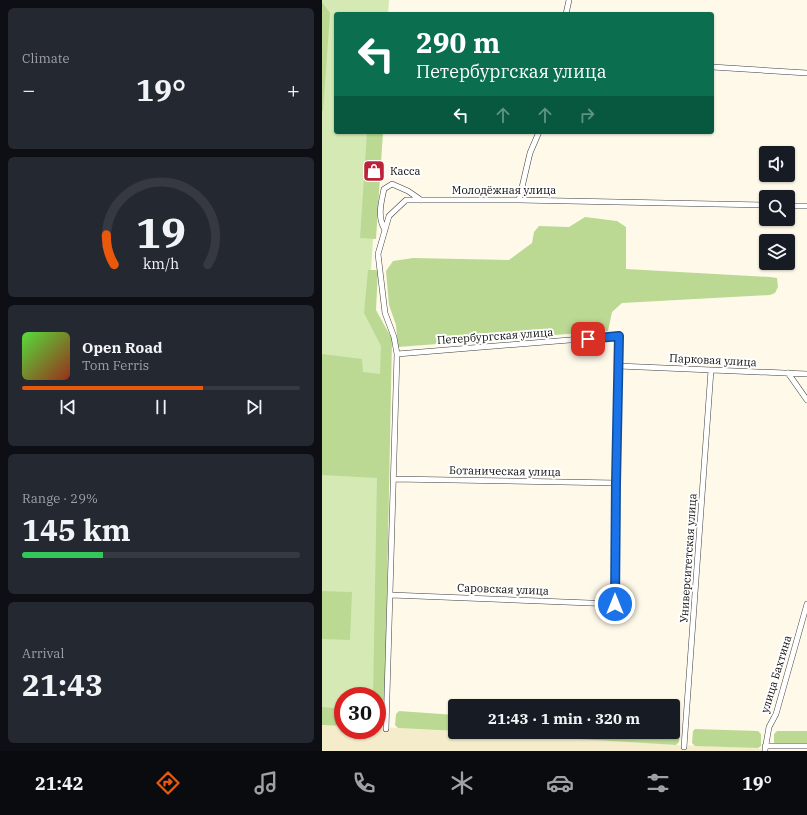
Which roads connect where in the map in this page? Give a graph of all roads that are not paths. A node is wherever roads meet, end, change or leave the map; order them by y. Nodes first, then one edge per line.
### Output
1 (569, 0) edge
2 (566, 12) edge
3 (714, 67) edge
4 (807, 73) edge
5 (538, 134) edge
6 (422, 200) junction
7 (519, 200) junction
8 (759, 205) edge
9 (795, 206) edge
10 (807, 206) edge
11 (385, 230) junction
12 (397, 354) junction
13 (618, 366) junction
14 (711, 370) junction
15 (788, 374) junction
16 (807, 374) edge
17 (807, 400) edge
18 (394, 479) junction
19 (616, 483) junction
20 (391, 595) junction
21 (807, 604) edge
22 (386, 729) dead end
23 (807, 746) edge
24 (684, 747) dead end

1 - 2 street
3 - 4 street
5 - 7 street
6 - 7 street, Молодёжная улица
6 - 11 street, Молодёжная улица
6 - 11 street
7 - 8 street, Молодёжная улица
9 - 10 street
11 - 12 street, Молодёжная улица
12 - 13 street, Петербургская улица
12 - 18 street, Молодёжная улица
13 - 14 street, Парковая улица
13 - 19 street
14 - 15 street, Парковая улица
14 - 24 street, Университетская улица
15 - 16 street, Парковая улица
15 - 17 street
18 - 19 street, Ботаническая улица
18 - 20 street, Молодёжная улица
19 - 20 street, Саровская улица
20 - 22 street, Молодёжная улица
21 - 23 street, улица Бахтина

